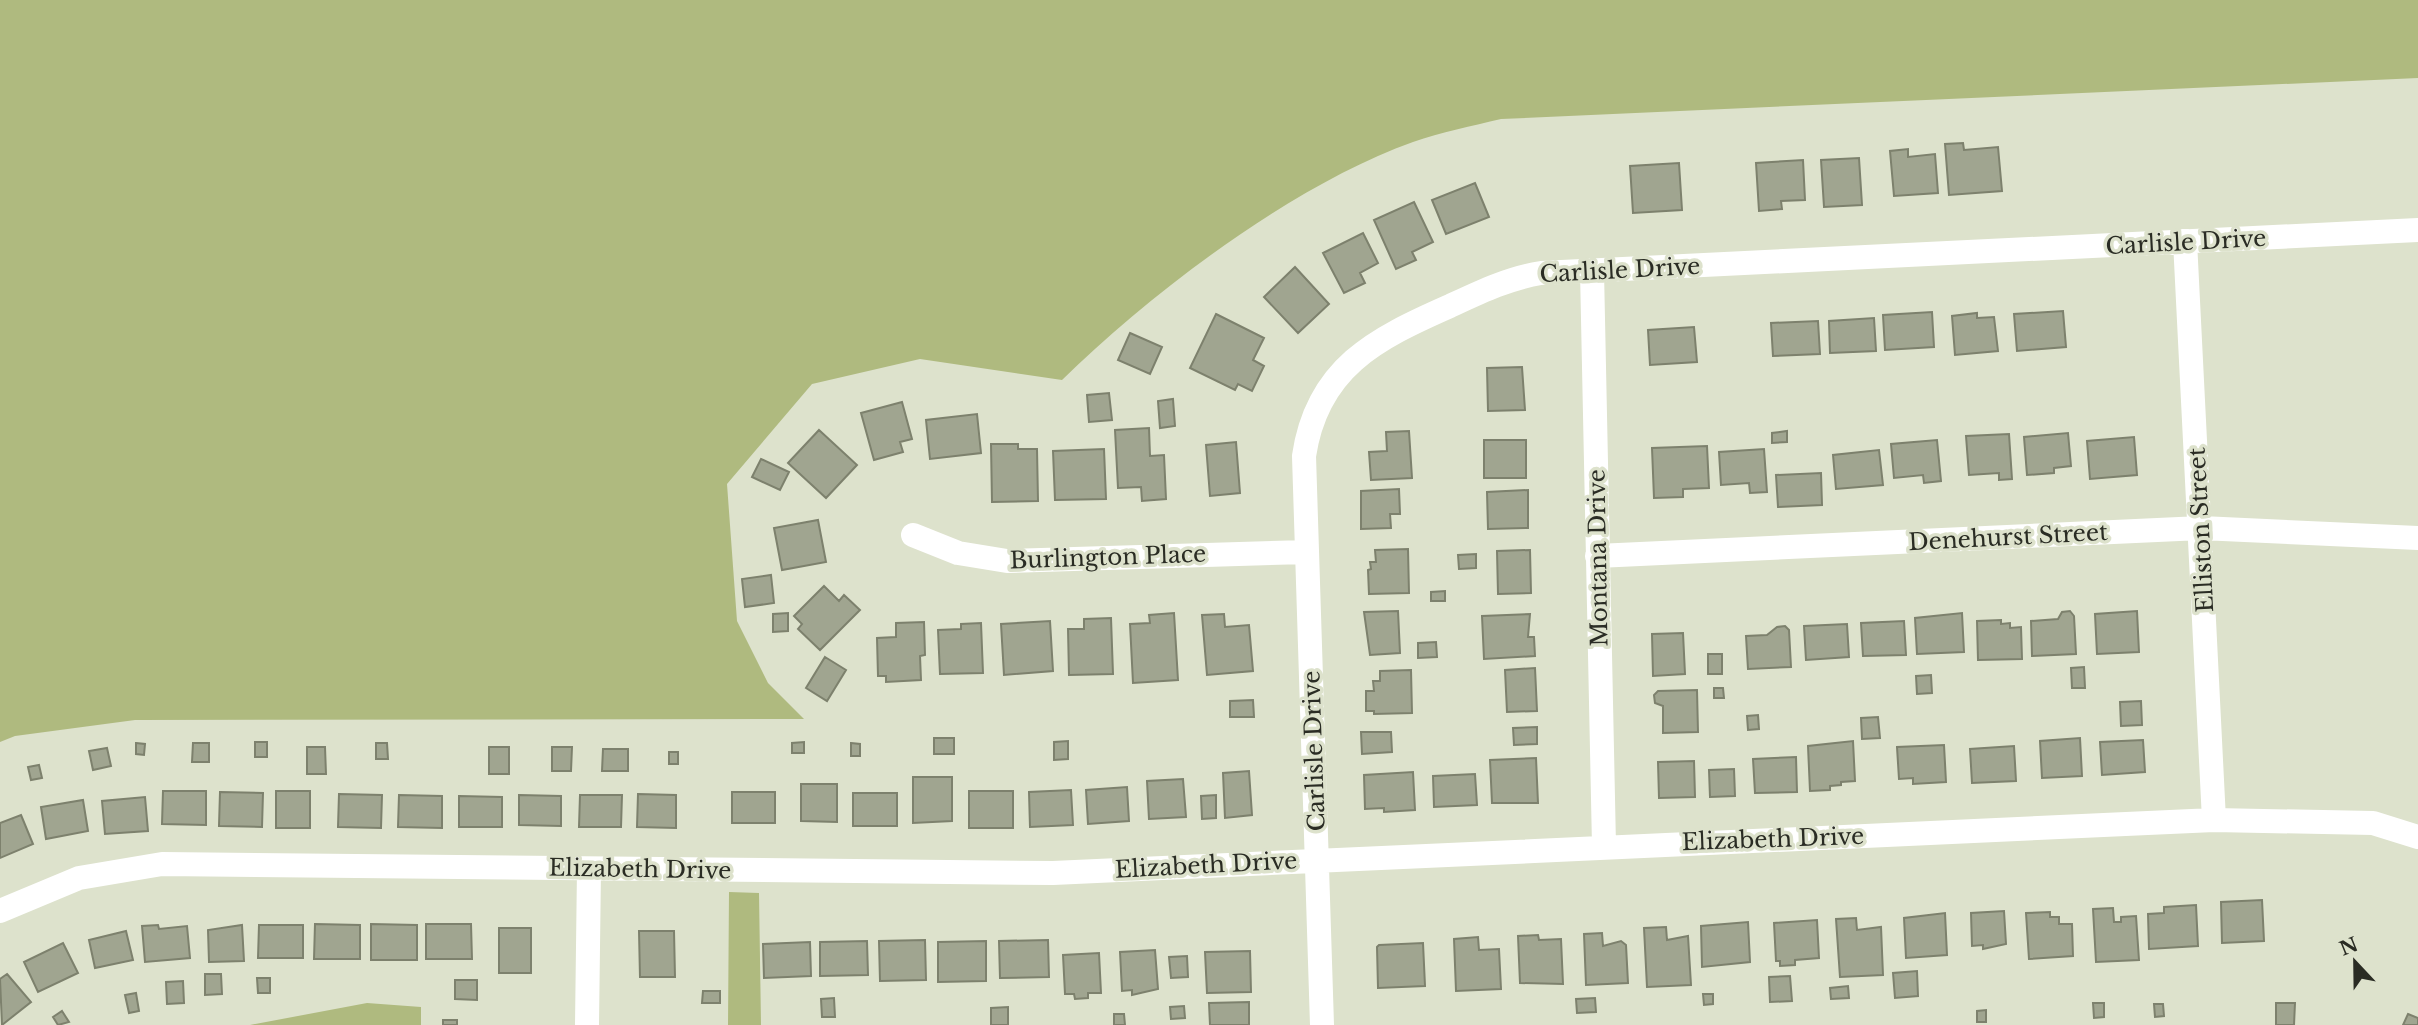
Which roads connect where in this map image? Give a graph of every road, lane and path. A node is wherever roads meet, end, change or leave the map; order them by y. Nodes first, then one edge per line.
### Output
1 (2418, 230) edge
2 (2185, 241) junction
3 (1592, 271) junction
4 (2201, 528) junction
5 (913, 535) dead end
6 (2418, 538) edge
7 (1306, 552) junction
8 (1597, 556) junction
9 (2214, 820) junction
10 (2418, 837) edge
11 (1604, 846) junction
12 (1319, 860) junction
13 (589, 869) junction
14 (0, 911) edge
15 (587, 1025) edge
16 (1322, 1025) edge

1 - 2 street, Carlisle Drive
2 - 3 street, Carlisle Drive
2 - 4 street, Elliston Street
3 - 7 street, Carlisle Drive
3 - 8 street, Montana Drive
4 - 6 street, Denehurst Street
4 - 8 street, Denehurst Street
4 - 9 street, Elliston Street
5 - 7 street, Burlington Place
7 - 12 street, Carlisle Drive
8 - 11 street, Montana Drive
9 - 10 street, Elizabeth Drive
9 - 11 street, Elizabeth Drive
11 - 12 street, Elizabeth Drive
12 - 13 street, Elizabeth Drive
12 - 16 street, Carlisle Drive
13 - 14 street, Elizabeth Drive
13 - 15 street

